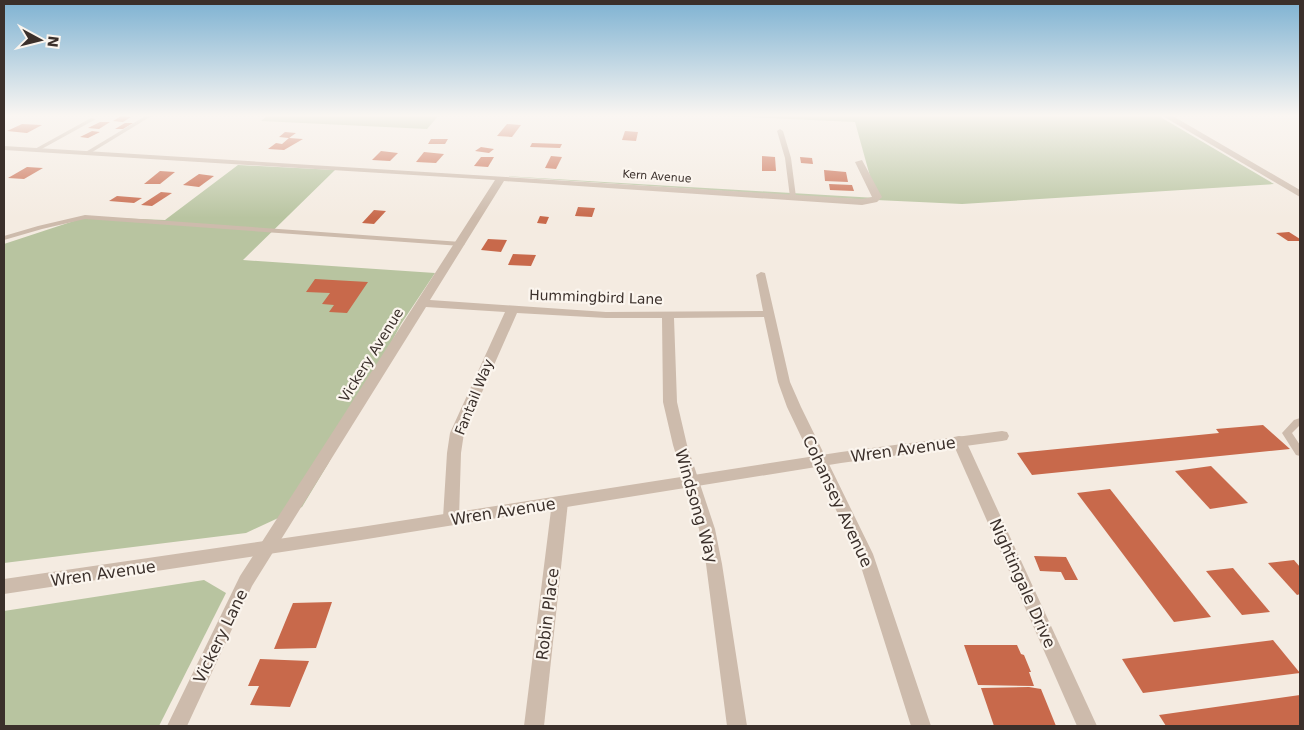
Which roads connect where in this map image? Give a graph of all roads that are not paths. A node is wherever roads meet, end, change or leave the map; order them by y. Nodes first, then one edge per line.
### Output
1 (21, 149) edge
2 (94, 149) edge
3 (785, 149) edge
4 (1223, 149) edge
5 (36, 150) joint
6 (87, 153) junction
7 (859, 162) dead end
8 (501, 178) junction
9 (1300, 194) edge
10 (793, 197) junction
11 (4, 238) edge
12 (461, 244) junction
13 (761, 275) dead end
14 (421, 303) junction
15 (512, 310) junction
16 (668, 314) junction
17 (769, 314) junction
18 (1300, 421) edge
19 (1002, 436) dead end
20 (959, 441) junction
21 (1300, 452) edge
22 (820, 460) junction
23 (691, 481) junction
24 (560, 502) junction
25 (451, 518) junction
26 (267, 548) junction
27 (4, 587) edge
28 (177, 726) edge
29 (534, 726) edge
30 (737, 726) edge
31 (921, 726) edge
32 (1087, 726) edge

1 - 5 street, Kern Avenue
2 - 6 lane
3 - 10 lane
4 - 9 street
5 - 6 street, Kern Avenue
6 - 8 street, Kern Avenue
7 - 10 street, Kern Avenue
8 - 10 street, Kern Avenue
8 - 12 street, Vickery Avenue
11 - 12 lane
12 - 14 street, Vickery Avenue
13 - 17 street, Cohansey Avenue
14 - 15 street, Hummingbird Lane
14 - 26 street, Vickery Avenue
15 - 16 street, Hummingbird Lane
15 - 25 street, Fantail Way
16 - 17 street, Hummingbird Lane
16 - 23 street, Windsong Way
17 - 22 street, Cohansey Avenue
18 - 21 lane
19 - 20 street, Wren Avenue
20 - 22 street, Wren Avenue
20 - 32 street, Nightingale Drive
22 - 23 street, Wren Avenue
22 - 31 street, Cohansey Avenue
23 - 24 street, Wren Avenue
23 - 30 street, Windsong Way
24 - 25 street, Wren Avenue
24 - 29 street, Robin Place
25 - 26 street, Wren Avenue
26 - 27 street, Wren Avenue
26 - 28 street, Vickery Lane

